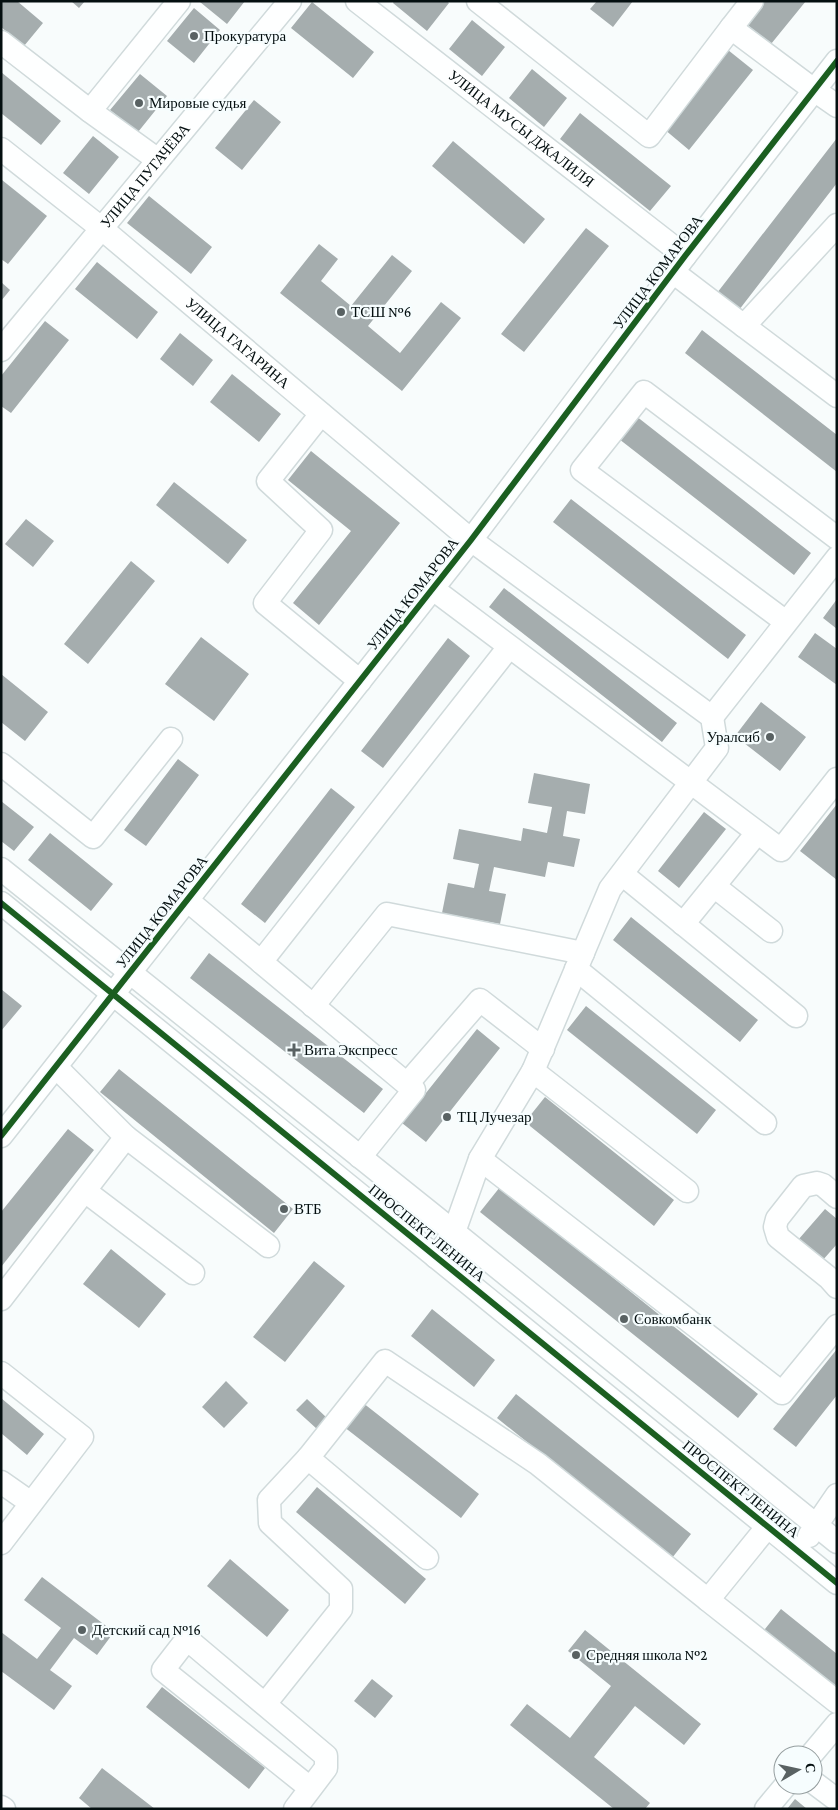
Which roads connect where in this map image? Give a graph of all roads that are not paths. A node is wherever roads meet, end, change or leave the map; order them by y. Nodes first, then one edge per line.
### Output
1 (179, 1) edge
2 (290, 1) edge
3 (357, 1) edge
4 (478, 1) edge
5 (752, 1) edge
6 (731, 28) junction
7 (1, 42) edge
8 (837, 61) edge
9 (814, 90) junction
10 (837, 106) edge
11 (90, 111) junction
12 (1, 149) edge
13 (158, 160) junction
14 (837, 225) edge
15 (101, 228) junction
16 (679, 264) junction
17 (744, 326) junction
18 (1, 350) edge
19 (837, 396) edge
20 (321, 414) junction
21 (837, 538) edge
22 (471, 540) junction
23 (837, 558) edge
24 (432, 589) junction
25 (786, 622) junction
26 (509, 647) junction
27 (360, 681) junction
28 (712, 717) junction
29 (171, 739) dead end
30 (1, 764) edge
31 (837, 780) edge
32 (690, 783) junction
33 (757, 833) junction
34 (1, 869) edge
35 (622, 874) junction
36 (714, 886) junction
37 (187, 900) junction
38 (1, 903) edge
39 (683, 924) junction
40 (771, 931) dead end
41 (580, 961) junction
42 (261, 962) junction
43 (130, 973) junction
44 (113, 994) junction
45 (313, 1006) junction
46 (796, 1016) dead end
47 (543, 1049) junction
48 (56, 1066) junction
49 (533, 1071) junction
50 (407, 1084) junction
51 (765, 1123) dead end
52 (1, 1136) edge
53 (126, 1137) junction
54 (360, 1157) junction
55 (480, 1159) junction
56 (85, 1191) junction
57 (687, 1191) dead end
58 (837, 1197) edge
59 (454, 1232) junction
60 (268, 1246) dead end
61 (436, 1257) junction
62 (193, 1273) dead end
63 (833, 1274) edge
64 (1, 1299) edge
65 (837, 1326) edge
66 (1, 1373) edge
67 (308, 1458) junction
68 (1, 1482) edge
69 (837, 1495) edge
70 (31, 1503) junction
71 (768, 1526) junction
72 (817, 1526) junction
73 (1, 1542) edge
74 (837, 1542) edge
75 (798, 1551) junction
76 (427, 1558) dead end
77 (837, 1583) edge
78 (708, 1600) junction
79 (837, 1702) edge
80 (265, 1704) junction
81 (837, 1724) edge
82 (819, 1745) edge
83 (310, 1788) junction
84 (823, 1790) edge
85 (778, 1795) edge
86 (837, 1800) edge
87 (295, 1809) edge
88 (766, 1809) edge

1 - 11 street
2 - 13 street, УЛИЦА ПУГАЧЁВА
3 - 16 street, УЛИЦА МУСЫ ДЖАЛИЛЯ
4 - 6 street
5 - 6 street
6 - 9 street
7 - 11 street
8 - 9 street, УЛИЦА КОМАРОВА
9 - 10 street
9 - 16 street, УЛИЦА КОМАРОВА
11 - 13 street
12 - 15 street, УЛИЦА ГАГАРИНА
13 - 15 street, УЛИЦА ПУГАЧЁВА
14 - 17 street
15 - 18 street, УЛИЦА ПУГАЧЁВА
15 - 20 street, УЛИЦА ГАГАРИНА
16 - 17 street, УЛИЦА МУСЫ ДЖАЛИЛЯ
16 - 22 street, УЛИЦА КОМАРОВА
17 - 19 street, УЛИЦА МУСЫ ДЖАЛИЛЯ
20 - 22 street, УЛИЦА ГАГАРИНА
20 - 27 street
21 - 25 street
22 - 24 street, УЛИЦА КОМАРОВА
22 - 28 street, УЛИЦА ГАГАРИНА
23 - 25 street
24 - 26 street
24 - 27 street, УЛИЦА КОМАРОВА
25 - 28 street
26 - 32 street
26 - 42 street
27 - 37 street, УЛИЦА КОМАРОВА
28 - 32 street
29 - 30 street
31 - 33 street
32 - 33 street
32 - 35 street
33 - 36 street
34 - 43 street, ПРОСПЕКТ ЛЕНИНА
35 - 39 street
35 - 41 street
36 - 39 street
36 - 40 street
37 - 42 street
37 - 43 street, УЛИЦА КОМАРОВА
38 - 44 street, ПРОСПЕКТ ЛЕНИНА
39 - 46 street
41 - 45 street
41 - 47 street
41 - 51 street
42 - 45 street
43 - 44 street, УЛИЦА КОМАРОВА
43 - 54 street, ПРОСПЕКТ ЛЕНИНА
44 - 48 street, УЛИЦА КОМАРОВА
44 - 61 street, ПРОСПЕКТ ЛЕНИНА
45 - 50 street
47 - 49 street
47 - 50 street
48 - 52 street, УЛИЦА КОМАРОВА
48 - 53 street
49 - 55 street
49 - 57 street
50 - 54 street
53 - 56 street
53 - 60 street
54 - 59 street, ПРОСПЕКТ ЛЕНИНА
55 - 59 street
55 - 65 street
56 - 62 street
56 - 64 street
58 - 63 street
59 - 61 street
59 - 72 street, ПРОСПЕКТ ЛЕНИНА
61 - 71 street, ПРОСПЕКТ ЛЕНИНА
66 - 70 street
67 - 76 street
67 - 78 street
67 - 80 street
68 - 70 street
69 - 72 street
70 - 73 street
71 - 75 street, ПРОСПЕКТ ЛЕНИНА
71 - 78 street
72 - 74 street, ПРОСПЕКТ ЛЕНИНА
72 - 75 street
75 - 77 street, ПРОСПЕКТ ЛЕНИНА
78 - 79 street
80 - 83 street
80 - 83 street
81 - 82 street
83 - 87 street
84 - 86 street
85 - 88 street

